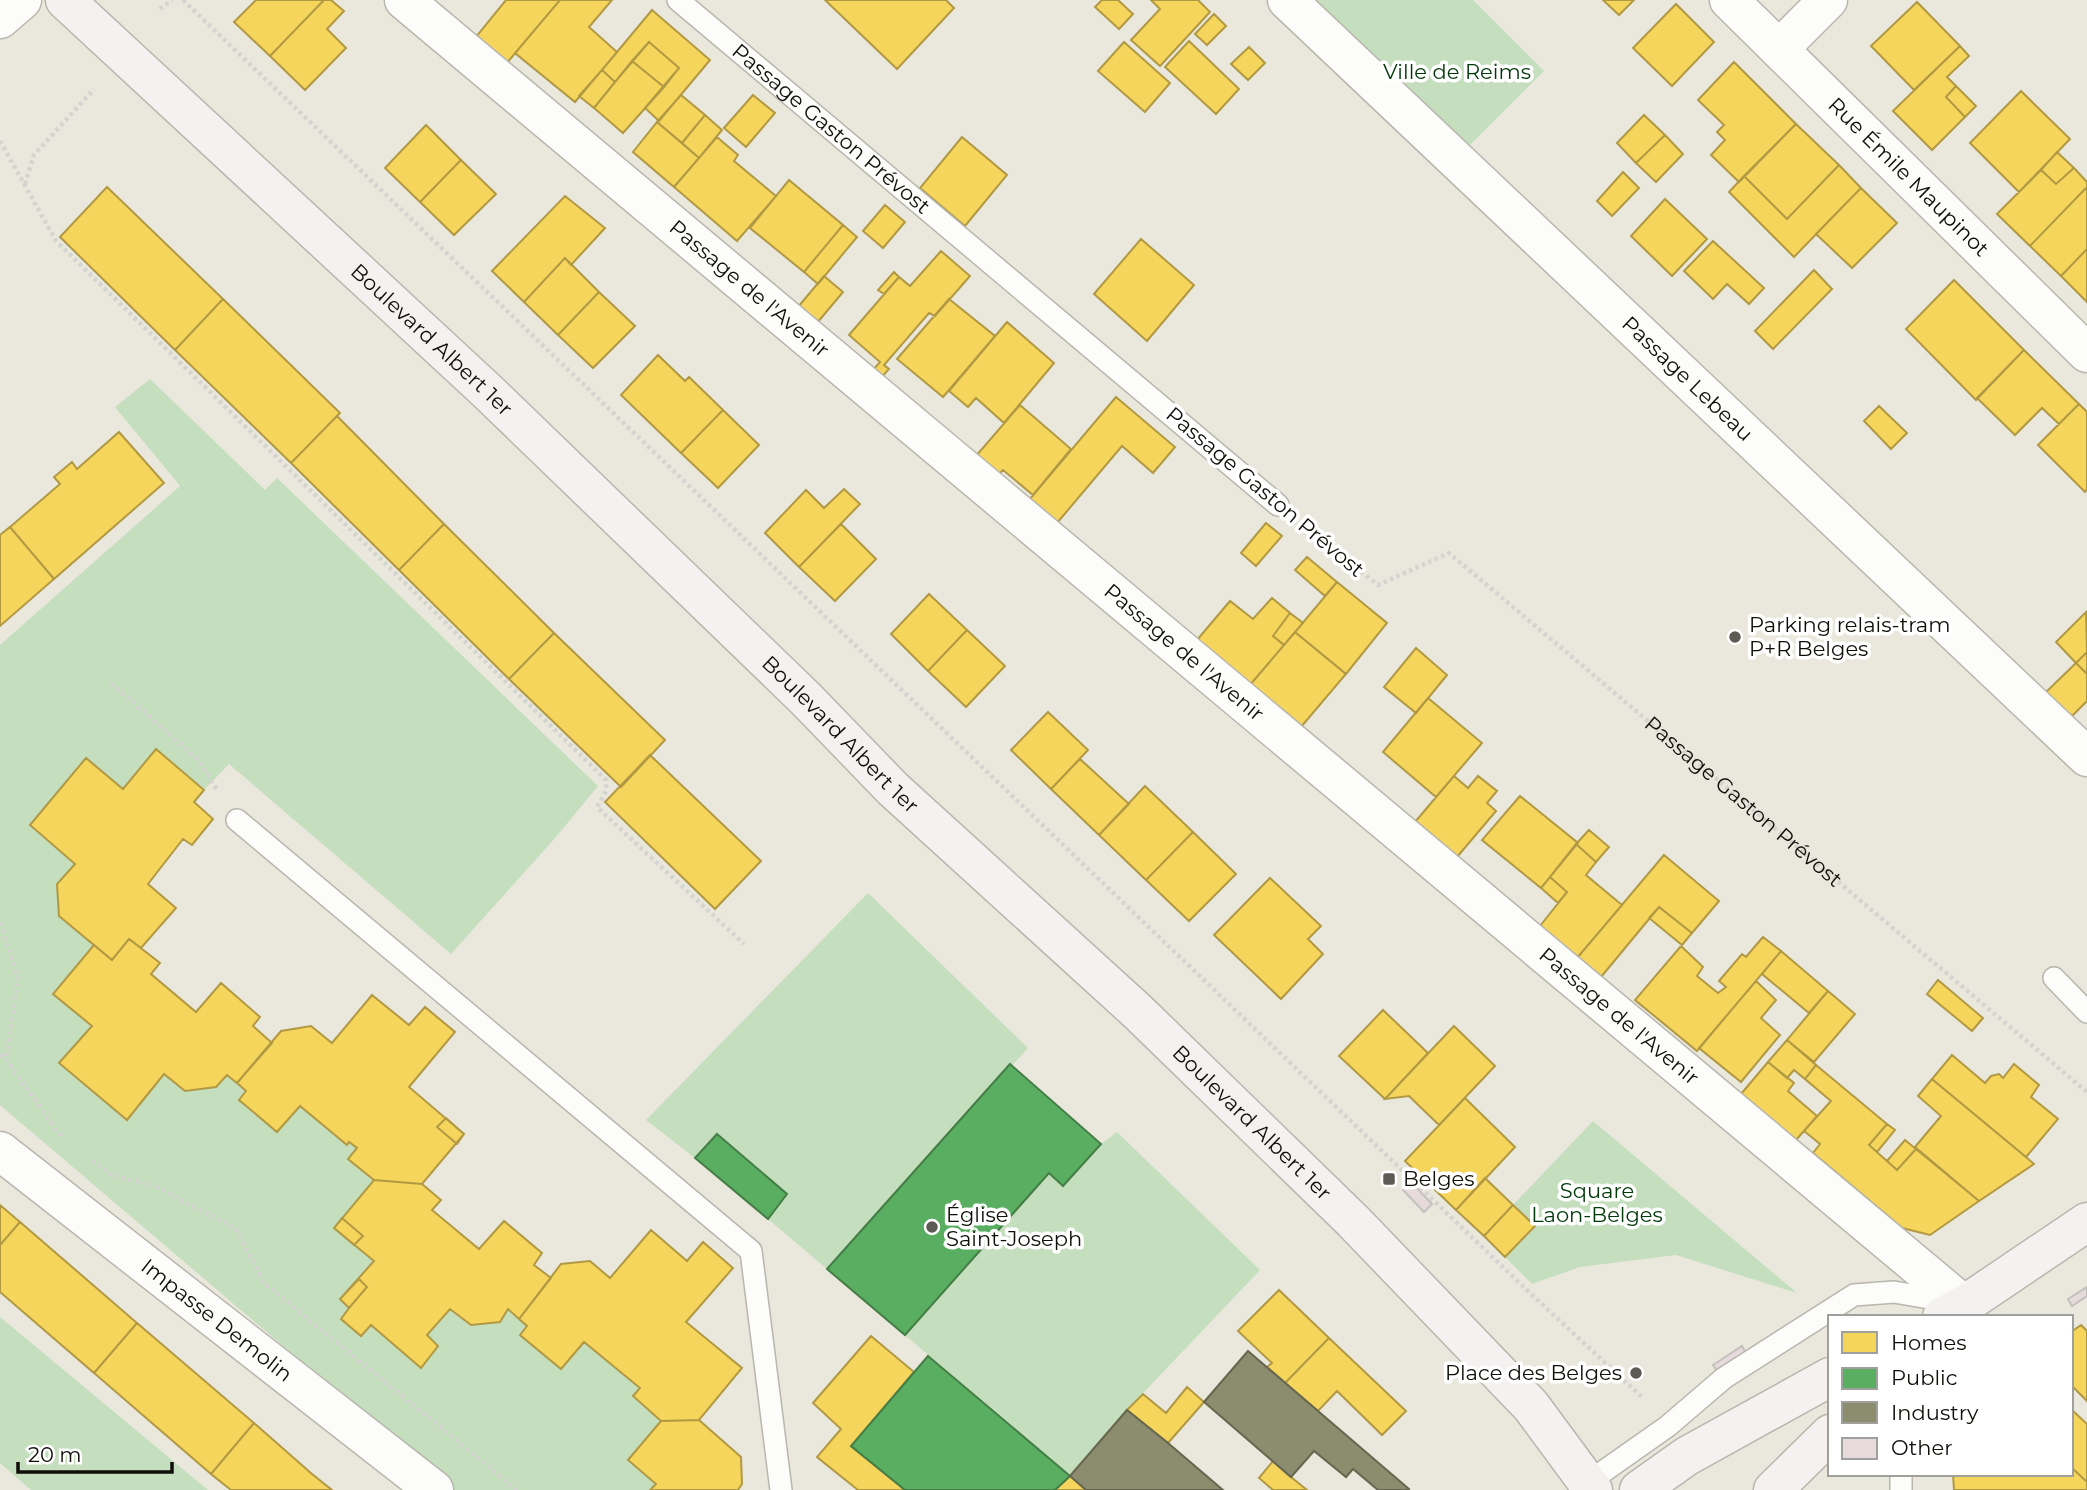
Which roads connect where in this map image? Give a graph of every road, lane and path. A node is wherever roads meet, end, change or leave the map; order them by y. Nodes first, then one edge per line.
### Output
1 (22, 0) edge
2 (65, 0) edge
3 (172, 0) edge
4 (183, 0) edge
5 (404, 0) edge
6 (678, 0) edge
7 (1287, 0) edge
8 (1730, 0) edge
9 (1828, 0) edge
10 (160, 9) dead end
11 (0, 19) edge
12 (1779, 49) junction
13 (125, 54) junction
14 (0, 141) edge
15 (25, 184) junction
16 (2087, 353) edge
17 (1278, 505) joint
18 (111, 683) dead end
19 (2087, 757) edge
20 (237, 820) joint
21 (0, 923) edge
22 (744, 944) dead end
23 (2054, 978) dead end
24 (2087, 1012) edge
25 (0, 1055) edge
26 (6, 1059) junction
27 (2087, 1092) edge
28 (72, 1145) dead end
29 (0, 1152) edge
30 (82, 1153) dead end
31 (2087, 1222) edge
32 (1952, 1313) edge
33 (1828, 1378) edge
34 (1668, 1426) junction
35 (1828, 1436) edge
36 (1587, 1488) edge
37 (434, 1490) edge
38 (517, 1490) edge
39 (781, 1490) edge
40 (1639, 1490) edge
41 (1773, 1490) edge

1 - 11 street
2 - 13 main road, Boulevard Albert 1er
3 - 10 path
4 - 34 path
5 - 32 street, Passage de l'Avenir
6 - 17 lane, Passage Gaston Prévost
7 - 19 street, Passage Lebeau
8 - 12 street, Rue Émile Maupinot
9 - 12 street
12 - 16 street, Rue Émile Maupinot
13 - 15 path
13 - 36 main road, Boulevard Albert 1er
14 - 15 path
15 - 22 path
17 - 27 path, Passage Gaston Prévost
18 - 20 path
20 - 39 lane
21 - 26 path
23 - 24 lane
25 - 26 path
26 - 28 path
29 - 37 street, Impasse Demolin
30 - 38 path
31 - 32 main road
32 - 34 lane
33 - 40 main road
34 - 36 lane
35 - 41 main road

